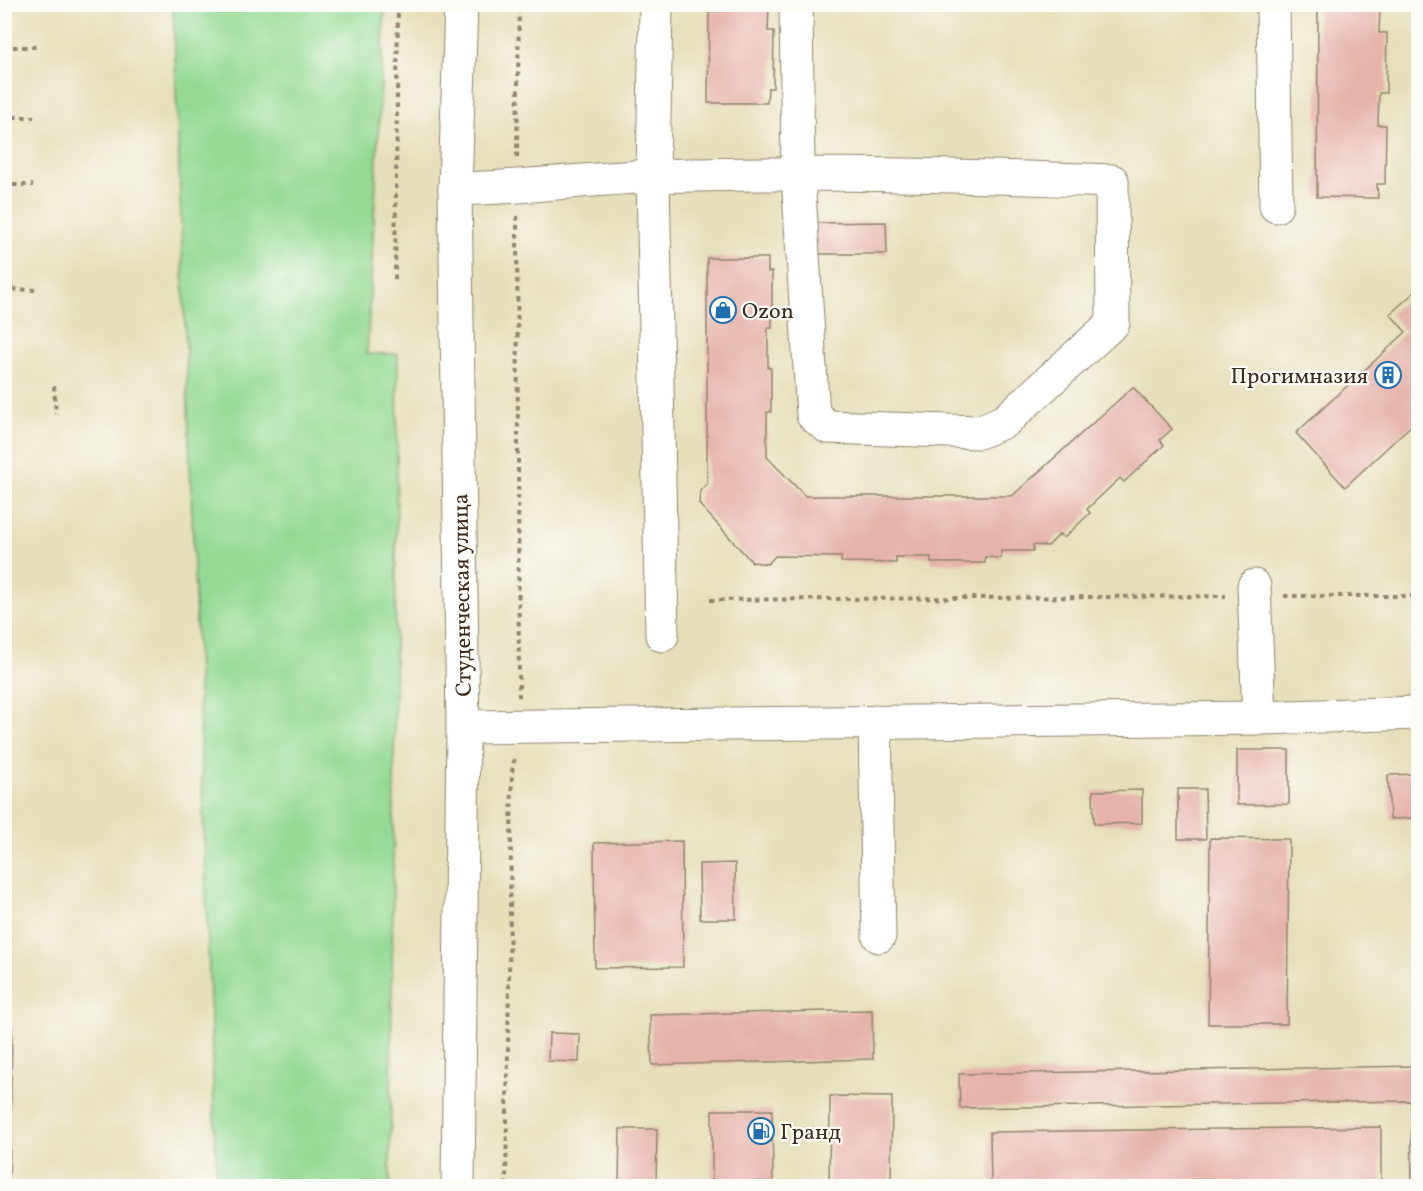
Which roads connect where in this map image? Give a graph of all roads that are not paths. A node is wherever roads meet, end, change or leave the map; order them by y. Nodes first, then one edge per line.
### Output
1 (461, 4) edge
2 (656, 4) edge
3 (796, 4) edge
4 (1273, 4) edge
5 (653, 176) junction
6 (798, 176) junction
7 (455, 189) junction
8 (1276, 206) dead end
9 (1254, 591) road end
10 (662, 635) dead end
11 (1419, 713) edge
12 (1259, 718) junction
13 (875, 722) junction
14 (464, 727) junction
15 (879, 936) dead end
16 (458, 1186) edge

1 - 7 main road, Студенческая улица
2 - 5 main road
3 - 6 main road
4 - 8 main road
5 - 6 main road
5 - 7 main road
5 - 10 main road
6 - 6 main road
7 - 14 main road, Студенческая улица
9 - 12 main road
11 - 12 main road
12 - 13 main road
13 - 14 main road
13 - 15 main road
14 - 16 main road, Студенческая улица

